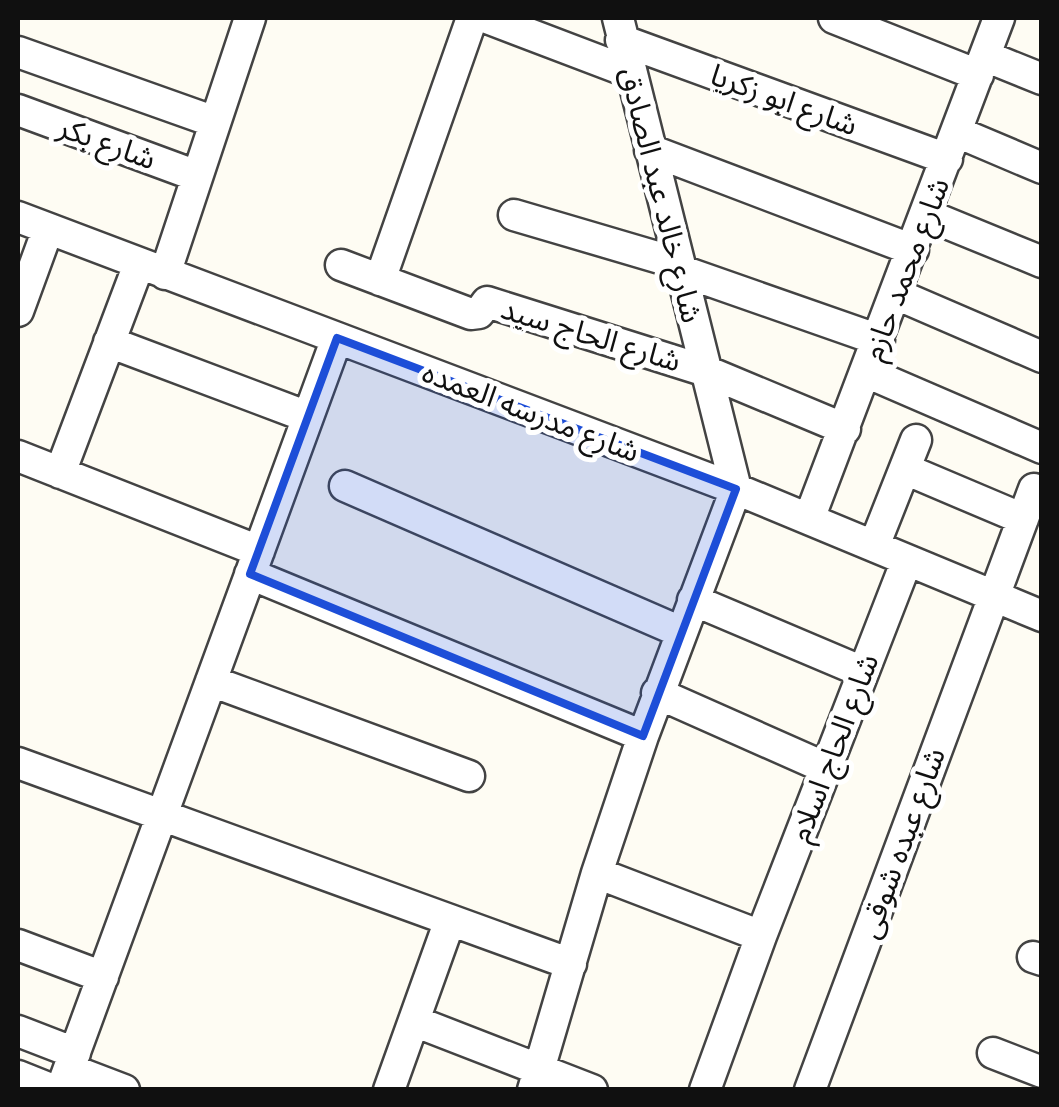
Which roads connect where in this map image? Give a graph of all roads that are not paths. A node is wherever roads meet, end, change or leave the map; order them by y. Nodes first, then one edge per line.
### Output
1 (250, 18) edge
2 (472, 18) edge
3 (487, 18) edge
4 (834, 18) edge
5 (999, 18) edge
6 (619, 29) edge
7 (18, 52) edge
8 (982, 66) junction
9 (629, 72) junction
10 (1042, 79) edge
11 (18, 110) edge
12 (215, 122) junction
13 (952, 146) junction
14 (650, 150) junction
15 (1042, 168) edge
16 (197, 176) junction
17 (514, 215) dead end
18 (927, 215) junction
19 (18, 217) edge
20 (48, 228) junction
21 (913, 250) junction
22 (1042, 262) edge
23 (340, 265) dead end
24 (678, 267) junction
25 (152, 269) junction
26 (380, 280) junction
27 (896, 294) junction
28 (18, 311) edge
29 (337, 338) junction
30 (879, 340) junction
31 (109, 342) junction
32 (1042, 357) edge
33 (706, 371) junction
34 (866, 372) junction
35 (308, 417) junction
36 (844, 429) junction
37 (916, 440) dead end
38 (1042, 448) edge
39 (18, 456) edge
40 (905, 469) junction
41 (60, 473) junction
42 (345, 486) dead end
43 (736, 489) junction
44 (1034, 489) dead end
45 (1022, 519) junction
46 (810, 520) junction
47 (874, 546) junction
48 (907, 560) junction
49 (255, 563) junction
50 (994, 596) junction
51 (693, 600) junction
52 (1042, 616) edge
53 (681, 632) junction
54 (863, 672) junction
55 (211, 681) junction
56 (657, 693) junction
57 (643, 736) junction
58 (18, 763) edge
59 (826, 768) junction
60 (469, 776) dead end
61 (162, 814) junction
62 (597, 874) junction
63 (450, 920) junction
64 (761, 936) junction
65 (18, 944) edge
66 (571, 964) junction
67 (103, 978) junction
68 (414, 1021) junction
69 (18, 1031) edge
70 (993, 1053) dead end
71 (1042, 1072) edge
72 (64, 1075) edge
73 (18, 1076) edge
74 (537, 1080) edge
75 (124, 1090) edge
76 (390, 1090) edge
77 (592, 1090) edge
78 (705, 1090) edge
79 (810, 1090) edge

1 - 12 street
2 - 26 street
3 - 9 street
4 - 8 street
5 - 8 street, شارع محمد حازم
6 - 9 street, شارع خالد عبد الصادق
6 - 13 street, شارع ابو زكريا
7 - 12 street
8 - 10 street
8 - 13 street, شارع محمد حازم
9 - 14 street, شارع خالد عبد الصادق
11 - 16 street, شارع بكر
12 - 16 street
13 - 15 street, شارع ابو زكريا
13 - 18 street, شارع محمد حازم
14 - 21 street
14 - 24 street, شارع خالد عبد الصادق
16 - 25 street
17 - 24 street
18 - 21 street, شارع محمد حازم
18 - 22 street
19 - 20 street, شارع مدرسه العمده
20 - 25 street, شارع مدرسه العمده
20 - 28 street
21 - 27 street, شارع محمد حازم
23 - 26 street, شارع الحاج سيد
24 - 30 street
24 - 33 street, شارع خالد عبد الصادق
25 - 29 street, شارع مدرسه العمده
25 - 31 street
26 - 33 street, شارع الحاج سيد
27 - 30 street, شارع محمد حازم
27 - 32 street
29 - 35 street
29 - 43 street, شارع مدرسه العمده
30 - 34 street, شارع محمد حازم
31 - 35 street
31 - 41 street
33 - 36 street, شارع الحاج سيد
33 - 43 street, شارع خالد عبد الصادق
34 - 36 street, شارع محمد حازم
34 - 38 street
35 - 49 street
36 - 46 street, شارع محمد حازم
37 - 40 street
39 - 41 street
40 - 45 street
40 - 47 street
41 - 49 street
42 - 53 street
43 - 46 street, شارع مدرسه العمده
43 - 51 street
44 - 45 street, شارع عبده شوقى
45 - 50 street, شارع عبده شوقى
46 - 47 street, شارع مدرسه العمده
47 - 48 street, شارع مدرسه العمده
48 - 50 street, شارع مدرسه العمده
48 - 54 street, شارع الحاج اسلام
49 - 55 street
49 - 57 street
50 - 52 street, شارع مدرسه العمده
50 - 79 street, شارع عبده شوقى
51 - 53 street
51 - 54 street
53 - 56 street
54 - 59 street, شارع الحاج اسلام
55 - 60 street
55 - 61 street
56 - 57 street
56 - 59 street
57 - 62 street
58 - 61 street
59 - 64 street, شارع الحاج اسلام
61 - 63 street
61 - 67 street
62 - 64 street
62 - 66 street
63 - 66 street
63 - 68 street
64 - 78 street, شارع الحاج اسلام
65 - 67 street
66 - 74 street
67 - 72 street
68 - 74 street
68 - 76 street
69 - 72 street
70 - 71 street
72 - 73 street
72 - 75 street
74 - 77 street

